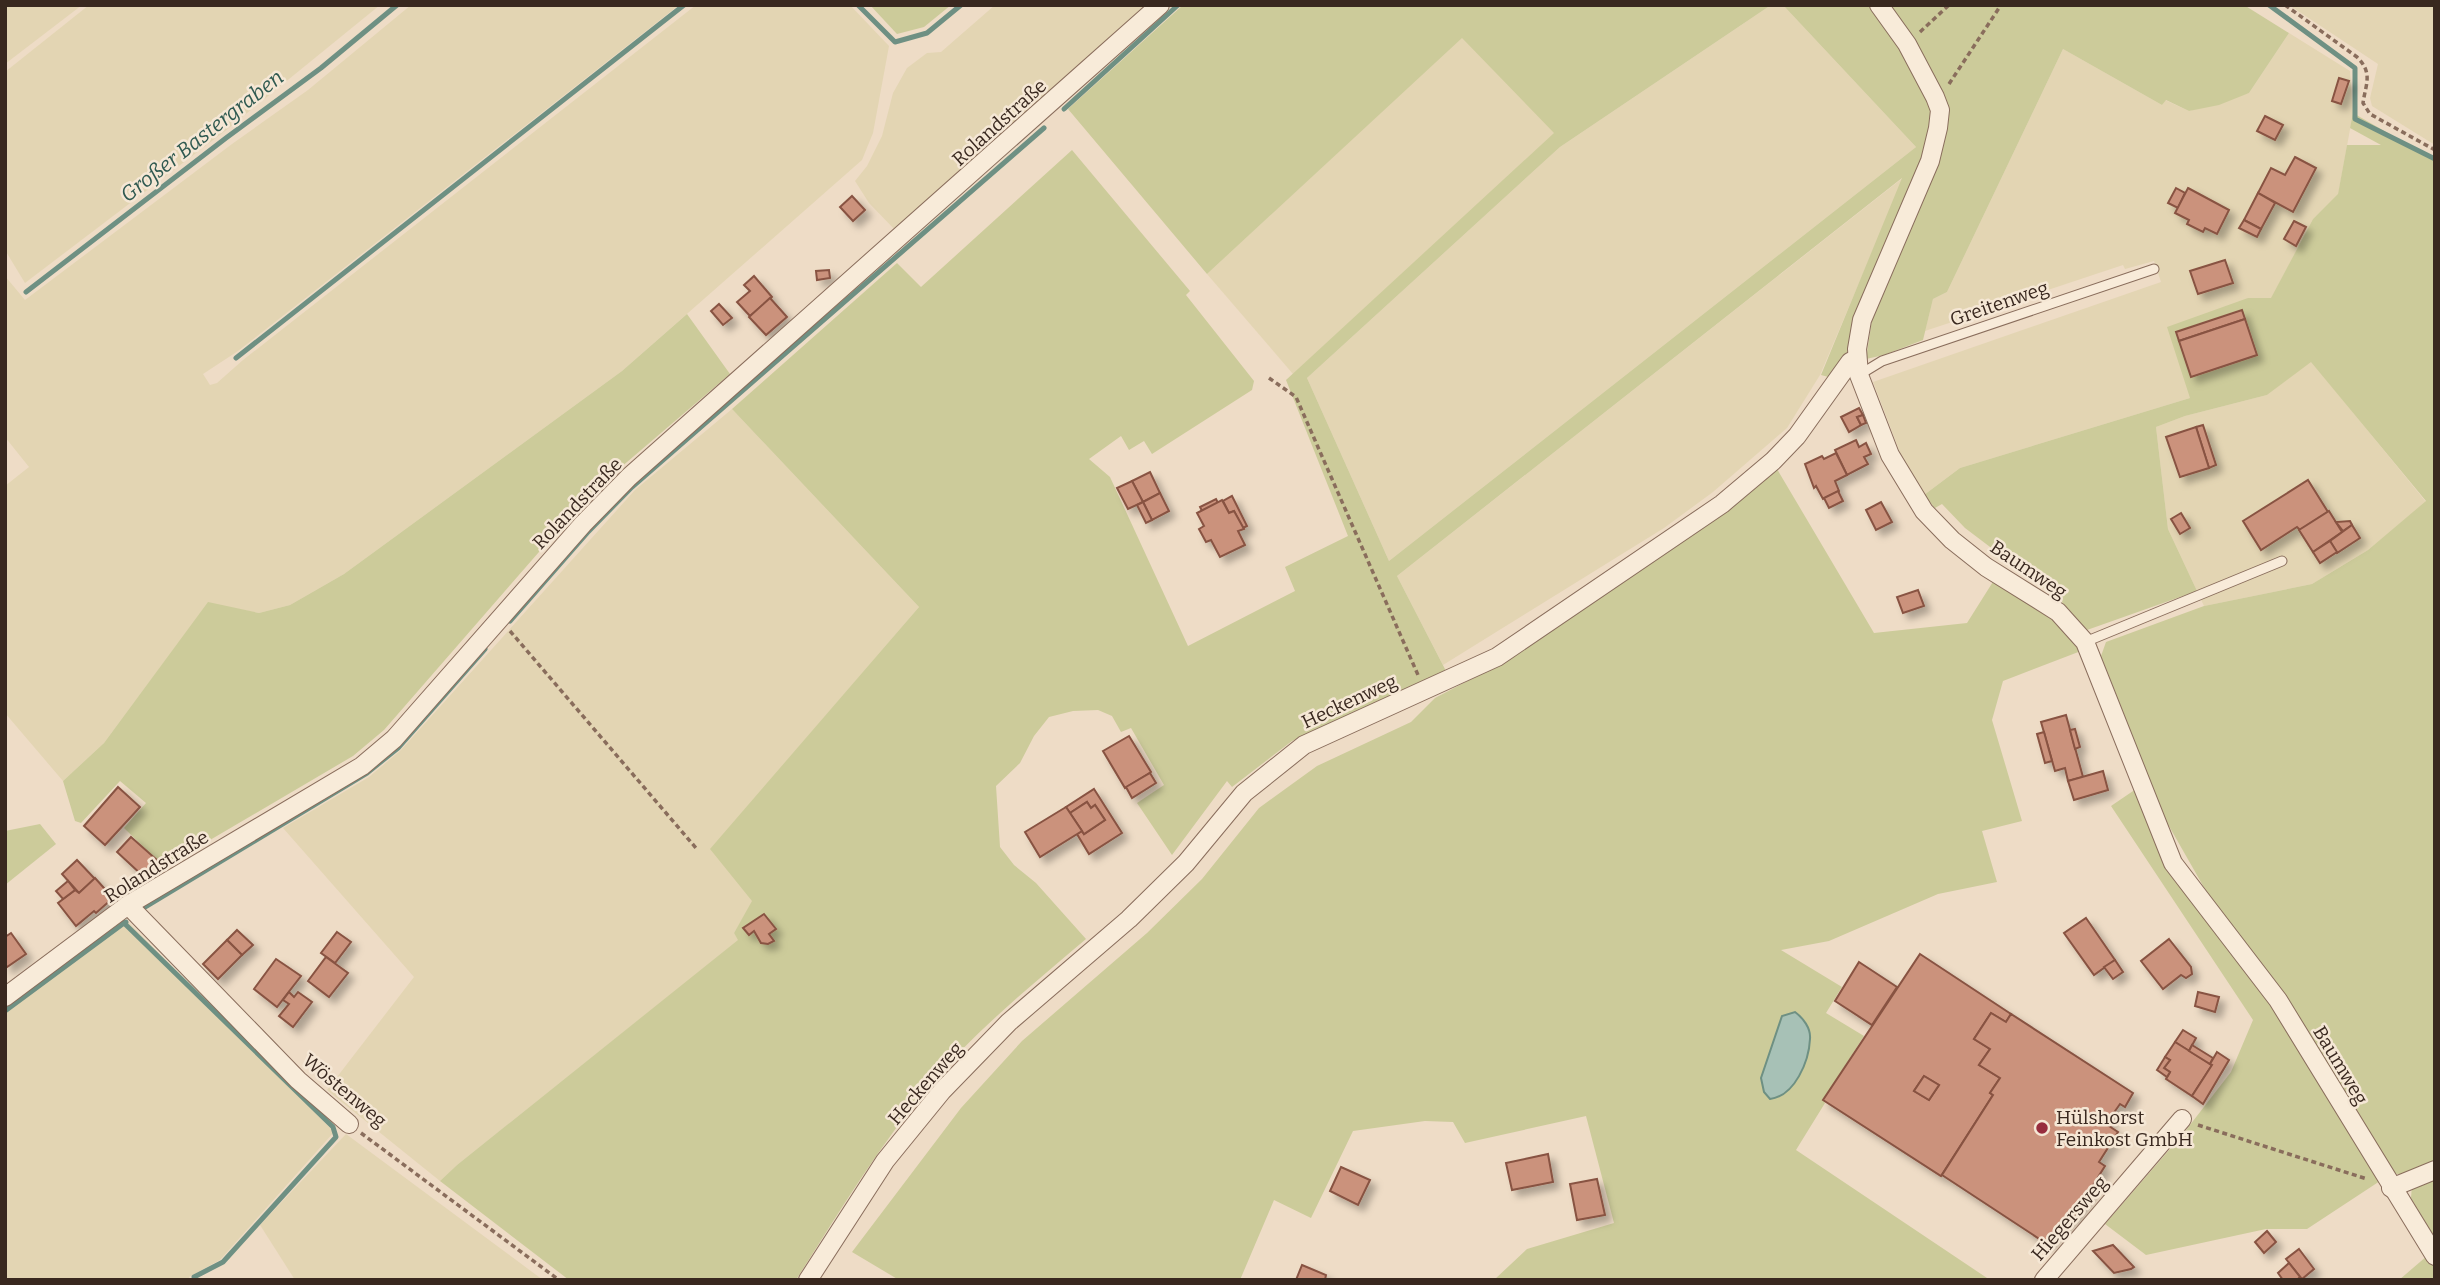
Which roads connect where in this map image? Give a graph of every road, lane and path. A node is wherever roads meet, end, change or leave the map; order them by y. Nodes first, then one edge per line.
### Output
1 (1160, 5) edge
2 (1879, 5) edge
3 (1949, 5) edge
4 (2001, 5) edge
5 (2285, 5) edge
6 (1907, 44) junction
7 (1935, 97) junction
8 (2435, 150) edge
9 (2154, 269) dead end
10 (1858, 367) junction
11 (1269, 378) dead end
12 (2282, 561) dead end
13 (499, 619) junction
14 (2085, 642) junction
15 (1425, 690) junction
16 (696, 848) dead end
17 (128, 905) junction
18 (5, 997) edge
19 (2182, 1119) joint
20 (349, 1124) joint
21 (2435, 1170) edge
22 (2382, 1172) junction
23 (2391, 1188) junction
24 (2435, 1256) edge
25 (559, 1280) edge
26 (808, 1280) edge
27 (2043, 1280) edge

1 - 13 street, Rolandstraße
2 - 6 street, Baumweg
3 - 6 path
4 - 7 path
5 - 8 path
6 - 7 street, Baumweg
7 - 10 street, Baumweg
9 - 10 lane, Greitenweg
10 - 14 street, Baumweg
10 - 15 street, Heckenweg
11 - 15 path
12 - 14 lane
13 - 16 path
13 - 17 street, Rolandstraße
14 - 22 street, Baumweg
15 - 26 street, Heckenweg
17 - 18 street, Rolandstraße
17 - 20 street, Wöstenweg
19 - 22 path
19 - 27 street, Hiegersweg
20 - 25 path, Wöstenweg
21 - 23 street
22 - 23 street, Baumweg
23 - 24 street, Baumweg

